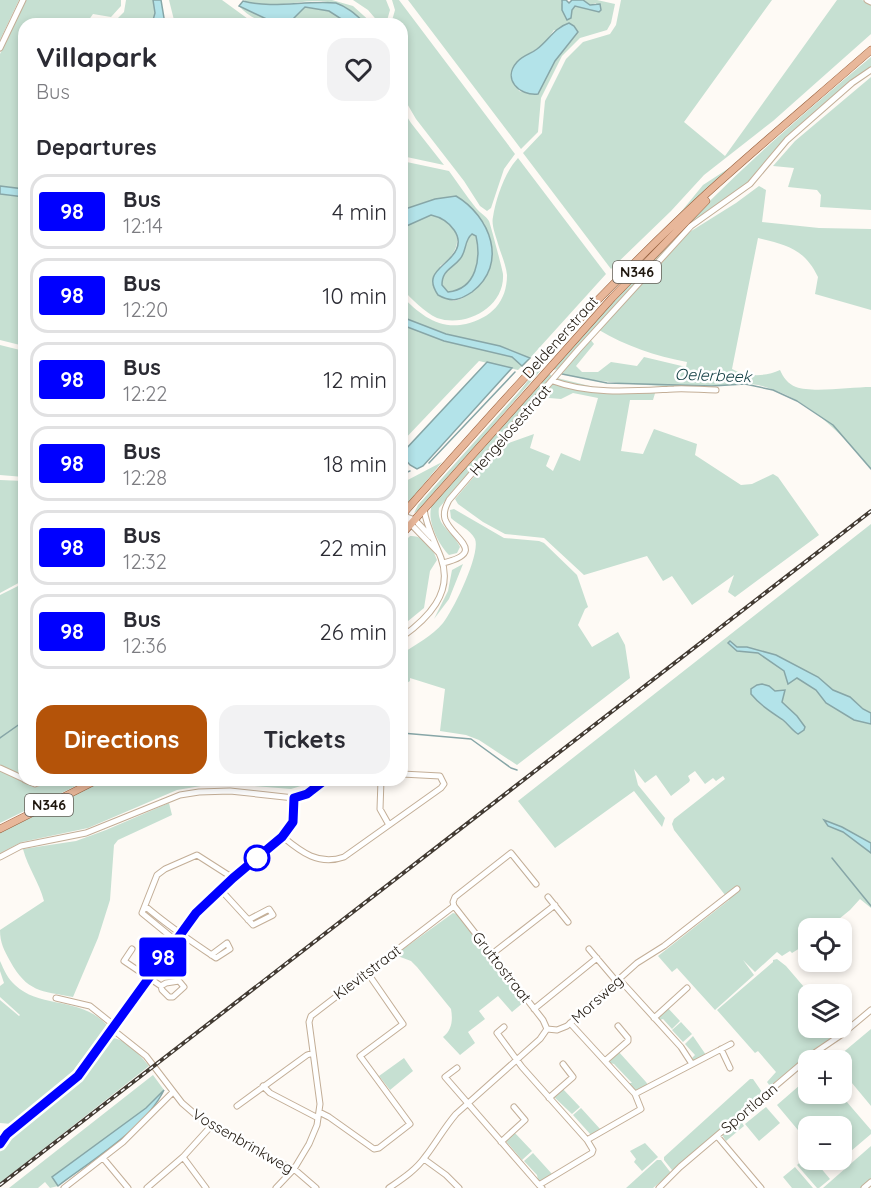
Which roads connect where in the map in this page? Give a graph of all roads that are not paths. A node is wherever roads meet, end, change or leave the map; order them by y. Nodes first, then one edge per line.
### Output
1 (22, 0) edge
2 (867, 0) edge
3 (871, 2) edge
4 (0, 48) edge
5 (871, 50) edge
6 (871, 70) edge
7 (743, 163) junction
8 (553, 381) junction
9 (716, 390) dead end
10 (408, 508) edge
11 (424, 509) junction
12 (408, 520) edge
13 (412, 523) junction
14 (408, 527) edge
15 (434, 540) junction
16 (439, 554) junction
17 (443, 563) junction
18 (408, 633) edge
19 (0, 768) edge
20 (408, 774) edge
21 (18, 777) edge
22 (85, 786) edge
23 (317, 786) edge
24 (381, 786) edge
25 (294, 798) junction
26 (389, 825) junction
27 (0, 829) edge
28 (282, 837) junction
29 (0, 857) edge
30 (219, 870) junction
31 (233, 878) junction
32 (228, 883) junction
33 (536, 884) dead end
34 (220, 889) junction
35 (737, 889) dead end
36 (548, 897) dead end
37 (555, 905) junction
38 (145, 906) junction
39 (454, 906) junction
40 (248, 920) dead end
41 (568, 922) dead end
42 (180, 933) junction
43 (175, 940) junction
44 (132, 949) dead end
45 (589, 949) dead end
46 (492, 954) junction
47 (211, 955) dead end
48 (597, 958) junction
49 (367, 972) junction
50 (148, 978) junction
51 (618, 980) junction
52 (161, 986) dead end
53 (687, 987) dead end
54 (56, 998) dead end
55 (534, 1009) junction
56 (871, 1010) edge
57 (654, 1018) junction
58 (570, 1023) junction
59 (618, 1026) dead end
60 (114, 1027) junction
61 (504, 1027) dead end
62 (547, 1029) junction
63 (731, 1044) dead end
64 (721, 1049) junction
65 (313, 1053) junction
66 (516, 1059) junction
67 (605, 1061) junction
68 (563, 1064) dead end
69 (692, 1064) junction
70 (457, 1068) dead end
71 (730, 1068) dead end
72 (263, 1086) junction
73 (172, 1092) junction
74 (635, 1094) junction
75 (549, 1098) junction
76 (468, 1104) junction
77 (237, 1106) dead end
78 (514, 1107) dead end
79 (319, 1115) junction
80 (212, 1125) junction
81 (0, 1129) edge
82 (7, 1134) junction
83 (717, 1136) junction
84 (587, 1140) junction
85 (501, 1142) junction
86 (0, 1144) edge
87 (183, 1157) junction
88 (103, 1158) junction
89 (424, 1159) junction
90 (294, 1169) junction
91 (871, 1182) edge
92 (541, 1186) edge
93 (64, 1188) edge
94 (128, 1188) edge
95 (147, 1188) edge
96 (206, 1188) edge
97 (276, 1188) edge
98 (316, 1188) edge
99 (389, 1188) edge
100 (459, 1188) edge
101 (659, 1188) edge
102 (761, 1188) edge
103 (864, 1188) edge

1 - 4 street
2 - 3 street
5 - 7 main road, Deldenerstraat / N346
6 - 8 street, Hengelosestraat
7 - 10 main road, Deldenerstraat / N346
7 - 11 main road, Deldenerstraat / N346
8 - 9 street
8 - 17 street, Hengelosestraat
11 - 13 main road, Deldenerstraat / N346
11 - 15 street
12 - 13 street
13 - 14 main road, Deldenerstraat / N346
13 - 15 street
13 - 16 street
15 - 16 street
16 - 17 street
17 - 18 street
19 - 21 street
20 - 26 street
22 - 27 main road, N346
23 - 25 street
24 - 26 street
25 - 28 street
25 - 29 street
26 - 28 street
28 - 31 street
30 - 31 street
30 - 32 street
30 - 38 street
31 - 32 street
32 - 34 street
33 - 39 street, Kievitstraat
34 - 40 street
34 - 42 street
35 - 51 street, Morsweg
36 - 37 street
37 - 41 street
37 - 46 street
38 - 42 street
38 - 43 street
39 - 46 street, Gruttostraat
39 - 49 street, Kievitstraat
42 - 43 street
42 - 47 street
43 - 50 street
44 - 50 street
45 - 48 street
46 - 55 street, Gruttostraat
48 - 51 street
48 - 55 street
49 - 65 street, Kievitstraat
49 - 79 street
50 - 52 street
50 - 60 street
51 - 57 street
51 - 58 street, Morsweg
53 - 57 street
54 - 60 street, Vossenbrinkweg
55 - 62 street, Gruttostraat
56 - 83 street, Sportlaan
57 - 69 street
58 - 62 street, Morsweg
58 - 67 street
59 - 67 street
60 - 73 street, Vossenbrinkweg
60 - 82 street
61 - 66 street
62 - 66 street
63 - 64 street
64 - 69 street
64 - 71 street
65 - 72 street
65 - 79 street, Kievitstraat
66 - 75 street
66 - 76 street
67 - 74 street
68 - 75 street
69 - 74 street
70 - 76 street
72 - 77 street
72 - 79 street
73 - 80 street, Vossenbrinkweg
73 - 88 street
74 - 84 street
75 - 84 street
76 - 85 street
76 - 89 street
78 - 85 street
79 - 90 street, Kievitstraat
80 - 87 street
80 - 90 street, Vossenbrinkweg
81 - 82 street
82 - 86 street
83 - 101 street, Sportlaan
83 - 102 street
84 - 92 street
85 - 92 street
87 - 95 street
87 - 96 street
88 - 93 street
88 - 94 street
89 - 99 street
89 - 100 street
90 - 97 street, Kievitstraat
90 - 98 street, Vossenbrinkweg
91 - 103 street

